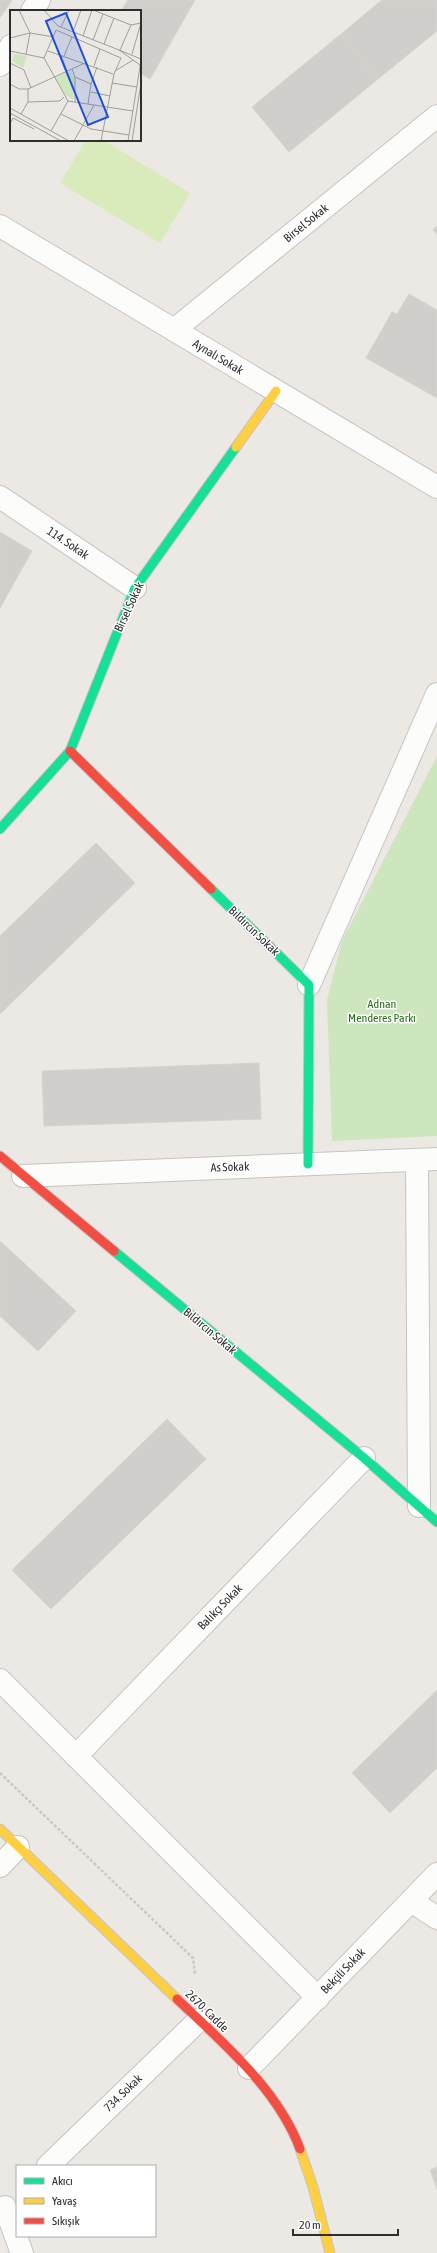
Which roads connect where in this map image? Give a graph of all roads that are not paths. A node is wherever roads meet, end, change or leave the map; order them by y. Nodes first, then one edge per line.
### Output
1 (39, 0) edge
2 (33, 10) edge
3 (10, 48) edge
4 (0, 65) edge
5 (437, 116) edge
6 (0, 226) edge
7 (174, 330) junction
8 (276, 390) junction
9 (437, 487) edge
10 (0, 497) edge
11 (135, 588) junction
12 (437, 694) edge
13 (70, 751) junction
14 (0, 829) edge
15 (309, 985) junction
16 (0, 1156) edge
17 (427, 1159) edge
18 (308, 1164) junction
19 (23, 1176) junction
20 (364, 1458) junction
21 (419, 1506) junction
22 (437, 1522) edge
23 (0, 1680) edge
24 (76, 1756) junction
25 (0, 1829) edge
26 (18, 1847) junction
27 (0, 1866) edge
28 (437, 1874) edge
29 (411, 1901) junction
30 (437, 1918) edge
31 (318, 1998) junction
32 (199, 2020) junction
33 (249, 2068) junction
34 (49, 2165) edge
35 (8, 2205) edge
36 (16, 2232) edge
37 (17, 2237) edge
38 (22, 2253) edge
39 (330, 2253) edge

1 - 2 street
3 - 4 street
5 - 7 street, Birsel Sokak
6 - 7 street, Aynalı Sokak
7 - 8 street, Aynalı Sokak
8 - 9 street, Aynalı Sokak
8 - 11 street, Birsel Sokak
10 - 11 street, 114. Sokak
11 - 13 street, Birsel Sokak
12 - 15 street
13 - 14 street, Birsel Sokak
13 - 15 street, Bıldırcın Sokak
15 - 18 street
16 - 19 street, Bıldırcın Sokak
17 - 18 street, As Sokak
17 - 21 street
18 - 19 street, As Sokak
19 - 20 street, Bıldırcın Sokak
20 - 21 street, Bıldırcın Sokak
20 - 24 street, Balıkçı Sokak
21 - 22 street, Bıldırcın Sokak
23 - 24 street
24 - 31 street
25 - 26 street, 2670. Cadde
26 - 27 street
26 - 32 street, 2670. Cadde
28 - 29 street, Bekçili Sokak
29 - 30 street
29 - 31 street, Bekçili Sokak
31 - 33 street, Bekçili Sokak
32 - 33 street, 2670. Cadde
32 - 34 street, 734. Sokak
33 - 39 street, 2670. Cadde
35 - 36 street
37 - 38 street

